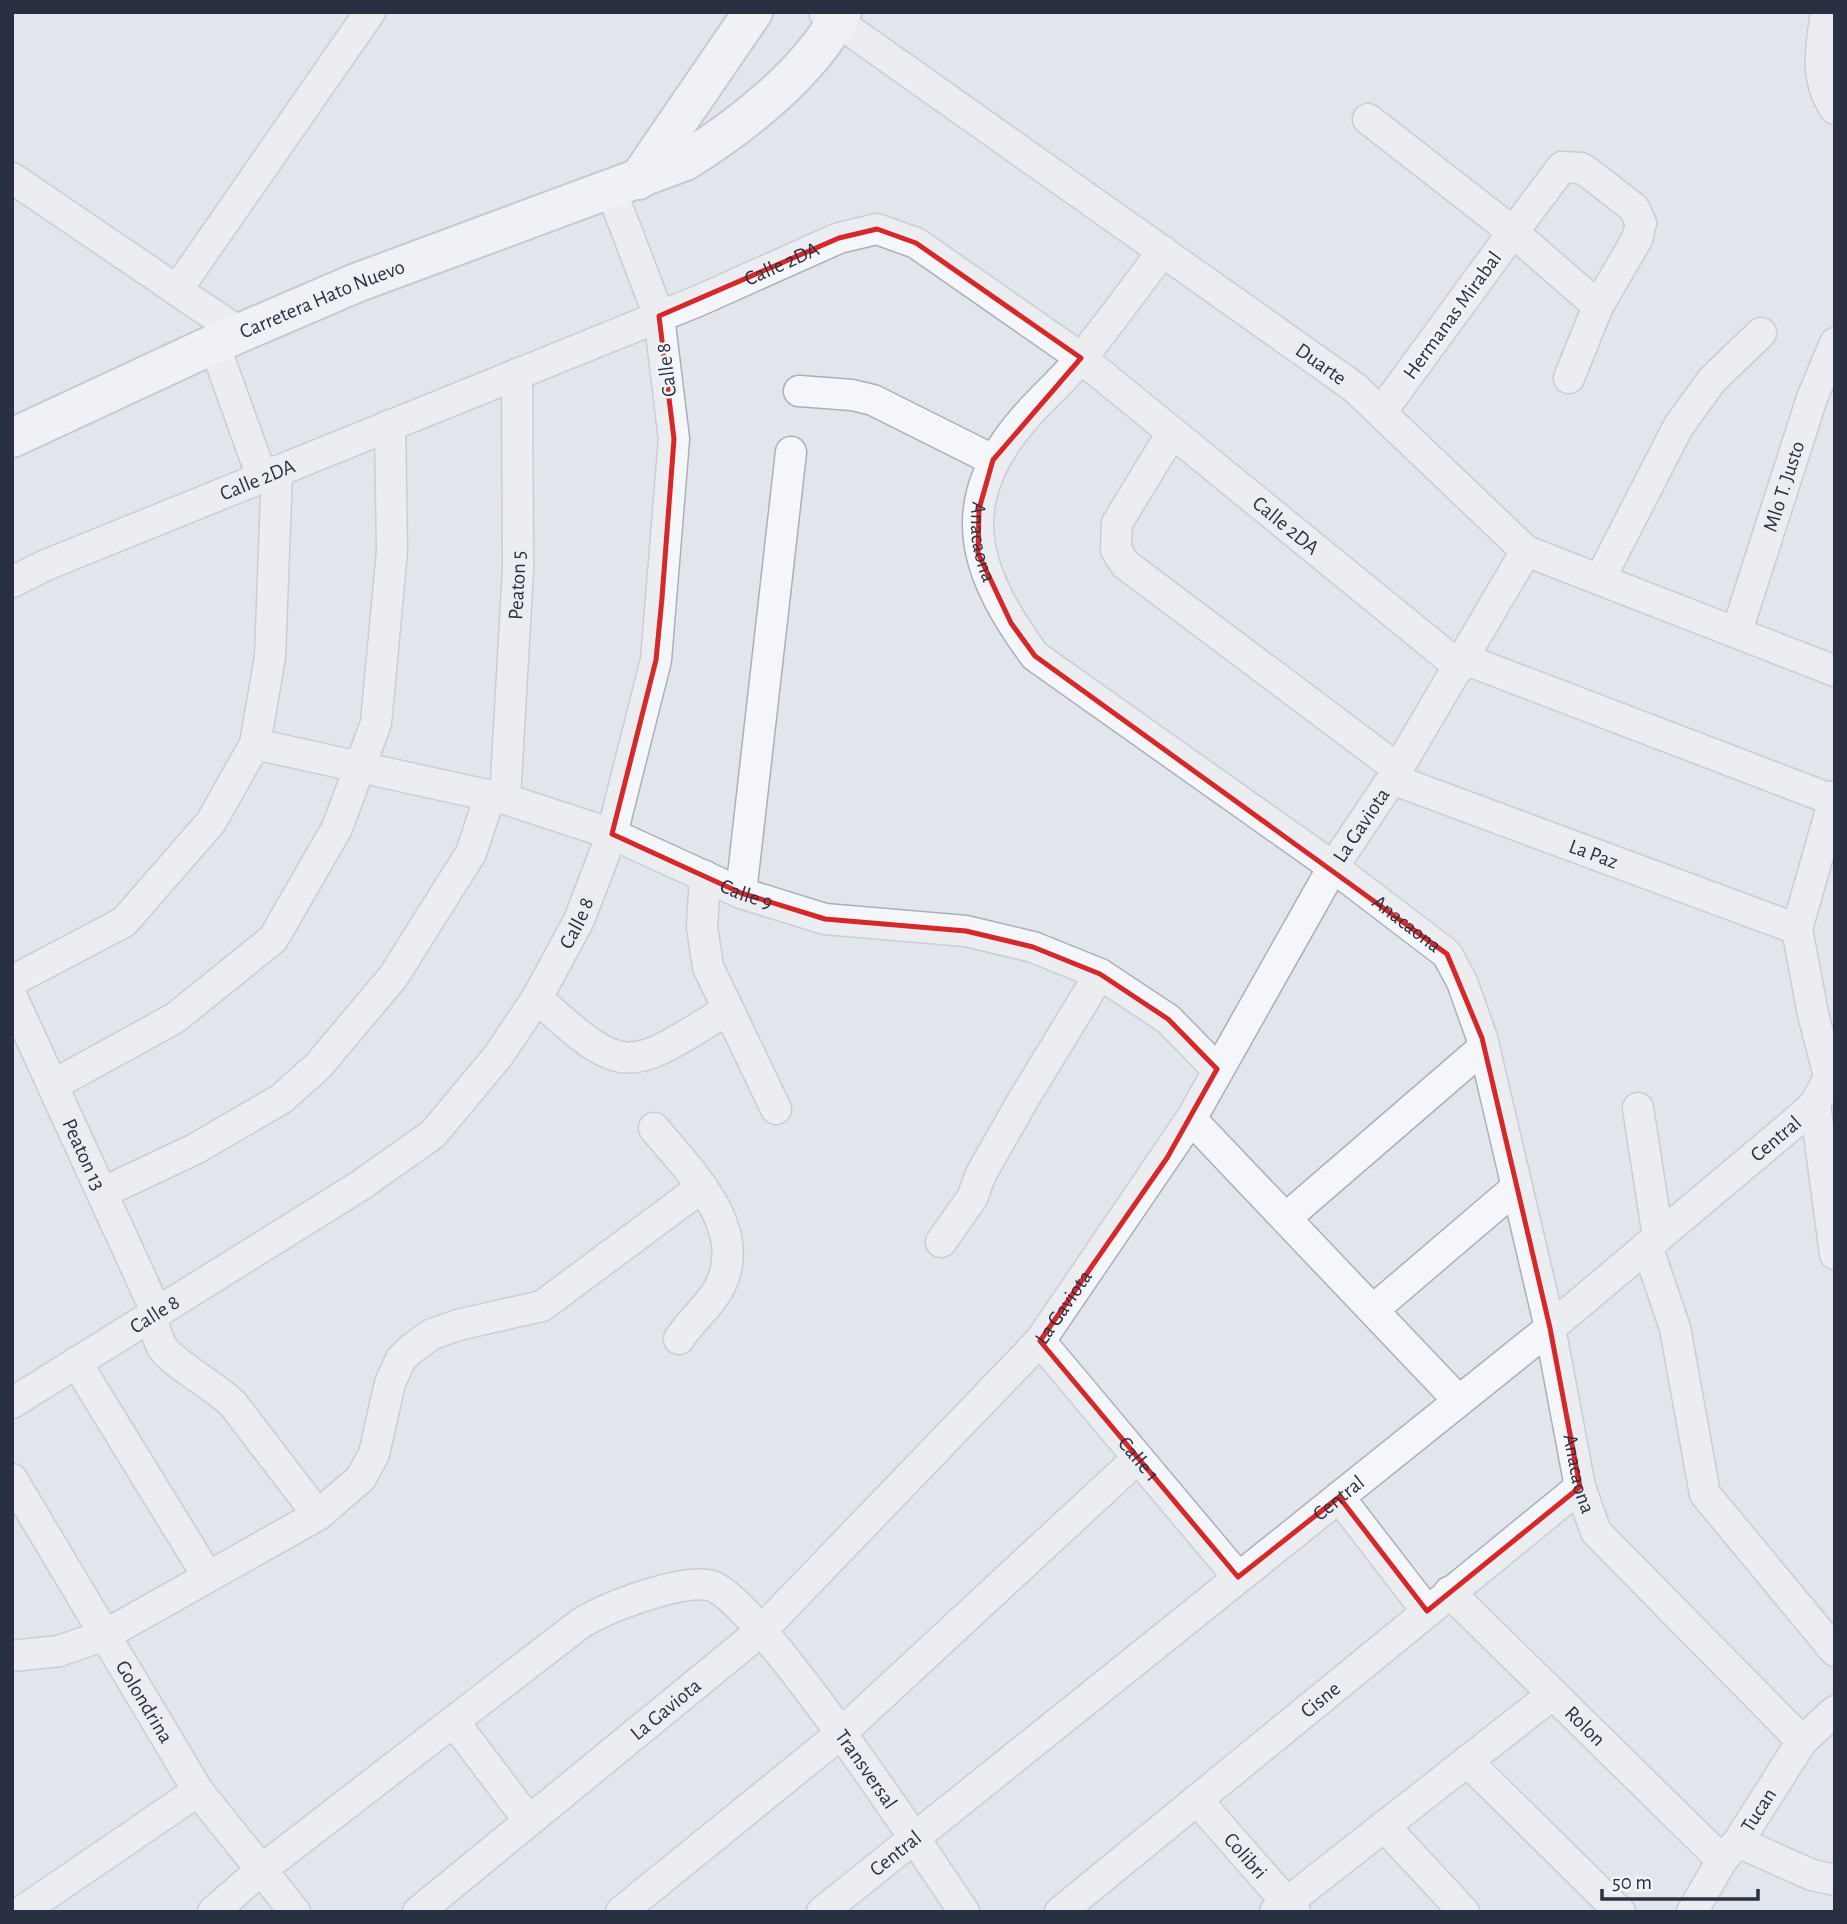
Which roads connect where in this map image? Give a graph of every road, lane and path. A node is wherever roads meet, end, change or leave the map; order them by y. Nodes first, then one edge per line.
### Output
1 (370, 12) edge
2 (753, 12) edge
3 (1826, 12) edge
4 (834, 15) edge
5 (1835, 109) edge
6 (1368, 119) dead end
7 (12, 178) edge
8 (625, 185) junction
9 (1513, 232) junction
10 (1163, 251) junction
11 (177, 290) junction
12 (1598, 306) junction
13 (659, 316) junction
14 (1761, 333) dead end
15 (227, 339) junction
16 (1835, 343) edge
17 (1082, 358) junction
18 (517, 374) junction
19 (1569, 378) dead end
20 (799, 391) dead end
21 (1382, 411) junction
22 (390, 425) junction
23 (1172, 433) junction
24 (12, 438) edge
25 (791, 452) dead end
26 (993, 460) junction
27 (270, 474) junction
28 (1526, 551) junction
29 (1600, 579) junction
30 (12, 582) edge
31 (1737, 631) junction
32 (1462, 663) junction
33 (1835, 671) edge
34 (255, 744) junction
35 (359, 769) junction
36 (1395, 774) junction
37 (498, 797) junction
38 (1834, 798) edge
39 (612, 834) junction
40 (1333, 867) junction
41 (705, 876) junction
42 (741, 893) junction
43 (1797, 929) junction
44 (1100, 974) junction
45 (12, 981) edge
46 (12, 998) edge
47 (537, 998) junction
48 (727, 1010) junction
49 (1484, 1047) junction
50 (1217, 1069) junction
51 (53, 1085) junction
52 (1829, 1092) edge
53 (1637, 1108) dead end
54 (776, 1109) dead end
55 (1191, 1119) junction
56 (654, 1128) dead end
57 (702, 1187) junction
58 (1517, 1187) junction
59 (102, 1193) junction
60 (1286, 1218) junction
61 (941, 1242) dead end
62 (1653, 1242) junction
63 (1835, 1254) edge
64 (1373, 1310) junction
65 (153, 1313) junction
66 (1550, 1328) junction
67 (679, 1339) dead end
68 (1040, 1341) junction
69 (76, 1362) junction
70 (1458, 1400) junction
71 (12, 1403) edge
72 (1138, 1458) junction
73 (12, 1479) edge
74 (1580, 1487) junction
75 (1339, 1497) junction
76 (318, 1516) junction
77 (208, 1577) junction
78 (1238, 1577) junction
79 (1438, 1602) junction
80 (762, 1630) junction
81 (106, 1635) junction
82 (1835, 1651) edge
83 (12, 1656) edge
84 (1553, 1694) junction
85 (1835, 1712) edge
86 (454, 1722) junction
87 (839, 1735) junction
88 (1802, 1741) junction
89 (1467, 1761) junction
90 (198, 1791) junction
91 (1197, 1800) junction
92 (529, 1821) junction
93 (1384, 1826) junction
94 (914, 1837) junction
95 (1730, 1851) junction
96 (261, 1870) junction
97 (1835, 1880) edge
98 (1286, 1909) edge
99 (21, 1912) edge
100 (213, 1912) edge
101 (295, 1912) edge
102 (418, 1912) edge
103 (621, 1912) edge
104 (822, 1912) edge
105 (964, 1912) edge
106 (1060, 1912) edge
107 (1464, 1912) edge
108 (1620, 1912) edge
109 (1692, 1912) edge

1 - 11 street
2 - 8 main road
3 - 5 street
4 - 8 main road, Carretera Hato Nuevo
4 - 10 street, Duarte
6 - 9 street, Hermanas Mirabal
7 - 11 street
8 - 13 street, Calle 8
8 - 15 main road, Carretera Hato Nuevo
9 - 12 street
9 - 12 street
9 - 21 street, Hermanas Mirabal
10 - 17 street, Anacaona
10 - 21 street, Duarte
11 - 15 street
12 - 19 street
13 - 17 street, Calle 2DA
13 - 18 street, Calle 2DA
13 - 39 street, Calle 8
14 - 29 street
15 - 24 main road, Carretera Hato Nuevo
15 - 27 street
16 - 31 street, Mlo T. Justo
17 - 23 street, Calle 2DA
17 - 26 street, Anacaona
18 - 22 street, Calle 2DA
18 - 37 street, Peaton 5
20 - 26 street
21 - 28 street, Duarte
22 - 27 street, Calle 2DA
22 - 35 street
23 - 32 street, Calle 2DA
23 - 36 street, La Paz
25 - 42 street
26 - 40 street, Anacaona
27 - 30 street, Calle 2DA
27 - 34 street
28 - 29 street, Duarte
28 - 32 street, La Gaviota
29 - 31 street, Duarte
31 - 33 street, Duarte
32 - 36 street, La Gaviota
32 - 38 street, Calle 2DA
34 - 35 street, Calle 9
34 - 45 street
35 - 37 street, Calle 9
35 - 51 street
36 - 40 street, La Gaviota
36 - 43 street, La Paz
37 - 39 street, Calle 9
37 - 59 street, Peaton 5
38 - 43 street
39 - 41 street, Calle 9
39 - 47 street, Calle 8
40 - 49 street, Anacaona
40 - 50 street, La Gaviota
41 - 42 street, Calle 9
41 - 48 street
42 - 44 street, Calle 9
43 - 52 street
44 - 50 street, Calle 9
44 - 61 street
46 - 51 street, Peaton 13
47 - 48 street
47 - 65 street, Calle 8
48 - 54 street
49 - 58 street, Anacaona
49 - 60 street
50 - 55 street, La Gaviota
51 - 59 street, Peaton 13
52 - 62 street, Central
52 - 63 street
53 - 62 street
55 - 60 street
55 - 68 street, La Gaviota
56 - 57 street
57 - 67 street
57 - 76 street
58 - 64 street
58 - 66 street, Anacaona
59 - 65 street, Peaton 13
60 - 64 street
62 - 66 street, Central
62 - 82 street
64 - 70 street
65 - 69 street, Calle 8
65 - 76 street, Peaton 13
66 - 70 street, Central
66 - 74 street, Anacaona
68 - 72 street, Calle 1
68 - 80 street, La Gaviota
69 - 71 street, Calle 8
69 - 77 street
70 - 75 street, Central
72 - 78 street, Calle 1
72 - 87 street
73 - 81 street, Golondrina
74 - 79 street, Cisne
74 - 88 street, Anacaona
75 - 78 street, Central
75 - 79 street, Rolon
76 - 77 street
77 - 81 street
78 - 94 street, Central
79 - 84 street, Rolon
79 - 91 street, Cisne
80 - 86 street, Transversal
80 - 87 street, Transversal
80 - 92 street, La Gaviota
81 - 83 street
81 - 90 street, Golondrina
84 - 89 street
84 - 95 street, Rolon
85 - 88 street, Tucan
86 - 92 street
86 - 96 street
87 - 94 street, Transversal
87 - 103 street
88 - 95 street, Tucan
89 - 93 street
89 - 108 street
90 - 96 street, Golondrina
90 - 99 street
91 - 98 street, Colibri
91 - 106 street, Cisne
92 - 102 street, La Gaviota
93 - 98 street
93 - 107 street
94 - 104 street, Central
94 - 105 street, Transversal
95 - 97 street
95 - 109 street, Tucan
96 - 100 street
96 - 101 street, Golondrina

